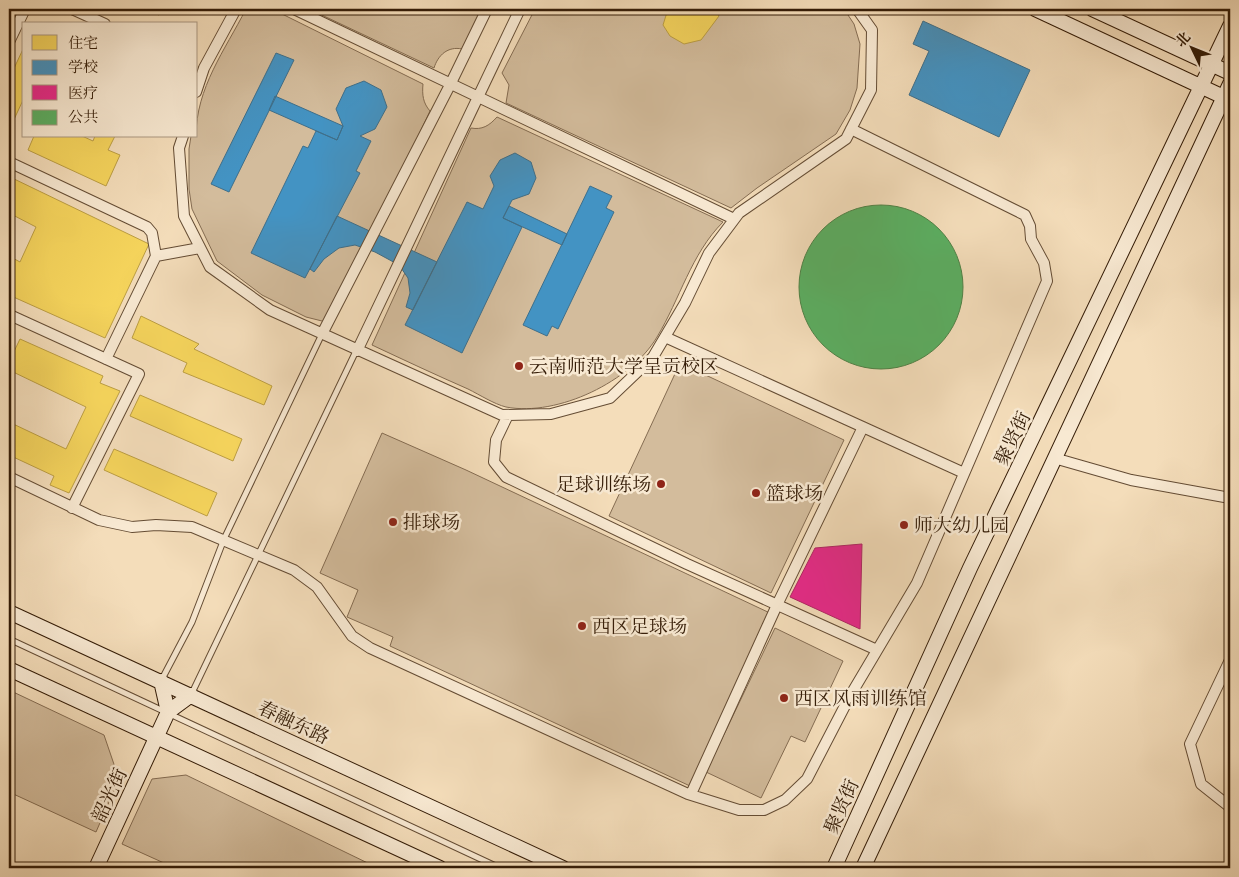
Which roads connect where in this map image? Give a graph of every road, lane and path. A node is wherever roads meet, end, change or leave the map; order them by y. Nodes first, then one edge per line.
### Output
1 (25, 9) edge
2 (72, 9) edge
3 (236, 9) edge
4 (294, 9) edge
5 (486, 9) edge
6 (520, 9) edge
7 (857, 9) edge
8 (1035, 9) edge
9 (1092, 9) edge
10 (101, 22) edge
11 (1230, 26) edge
12 (9, 42) edge
13 (1212, 65) junction
14 (200, 67) edge
15 (1230, 73) edge
16 (198, 80) edge
17 (1230, 84) edge
18 (450, 85) junction
19 (1202, 87) junction
20 (477, 98) junction
21 (1227, 99) edge
22 (852, 129) junction
23 (182, 138) edge
24 (9, 162) edge
25 (734, 220) junction
26 (200, 248) junction
27 (156, 256) junction
28 (10, 317) edge
29 (322, 334) junction
30 (665, 336) junction
31 (357, 351) junction
32 (106, 359) junction
33 (508, 415) junction
34 (863, 427) junction
35 (1054, 458) junction
36 (964, 473) junction
37 (9, 477) edge
38 (1230, 498) edge
39 (72, 508) junction
40 (224, 539) junction
41 (259, 555) junction
42 (777, 605) junction
43 (9, 612) edge
44 (9, 639) edge
45 (877, 650) junction
46 (1230, 660) edge
47 (9, 669) edge
48 (161, 682) junction
49 (191, 695) junction
50 (168, 712) junction
51 (156, 738) junction
52 (691, 794) junction
53 (1230, 807) edge
54 (96, 868) edge
55 (440, 868) edge
56 (500, 868) edge
57 (563, 868) edge
58 (834, 868) edge
59 (863, 868) edge

1 - 12 street
2 - 10 street
3 - 14 street
4 - 18 street
5 - 18 street
6 - 20 street
7 - 22 street
8 - 19 main road
9 - 13 main road
11 - 13 main road, 聚贤街
13 - 15 main road
13 - 19 main road, 聚贤街
14 - 16 street
17 - 21 main road
18 - 20 street
18 - 29 street
19 - 21 main road
19 - 58 main road, 聚贤街
20 - 25 street
20 - 31 street
21 - 35 main road
22 - 25 street
22 - 36 street
23 - 26 street
24 - 27 street
25 - 30 street
26 - 27 street
26 - 29 street
27 - 32 street
28 - 32 street
29 - 31 street
29 - 40 lane
30 - 33 street
30 - 34 street
31 - 33 street
31 - 41 lane
32 - 39 street
33 - 42 street
34 - 36 street
34 - 42 street
35 - 38 street
35 - 59 main road
36 - 45 street
37 - 39 street
39 - 40 street
40 - 41 street
40 - 48 lane
41 - 49 lane
41 - 52 street
42 - 45 street
42 - 52 street
43 - 48 main road, 春融东路
44 - 50 lane
45 - 52 street
46 - 53 street
47 - 51 main road
48 - 49 main road, 春融东路
48 - 50 main road
49 - 50 main road
49 - 57 main road, 春融东路
50 - 51 main road, 韶光街
50 - 56 lane
51 - 54 main road, 韶光街
51 - 55 main road

